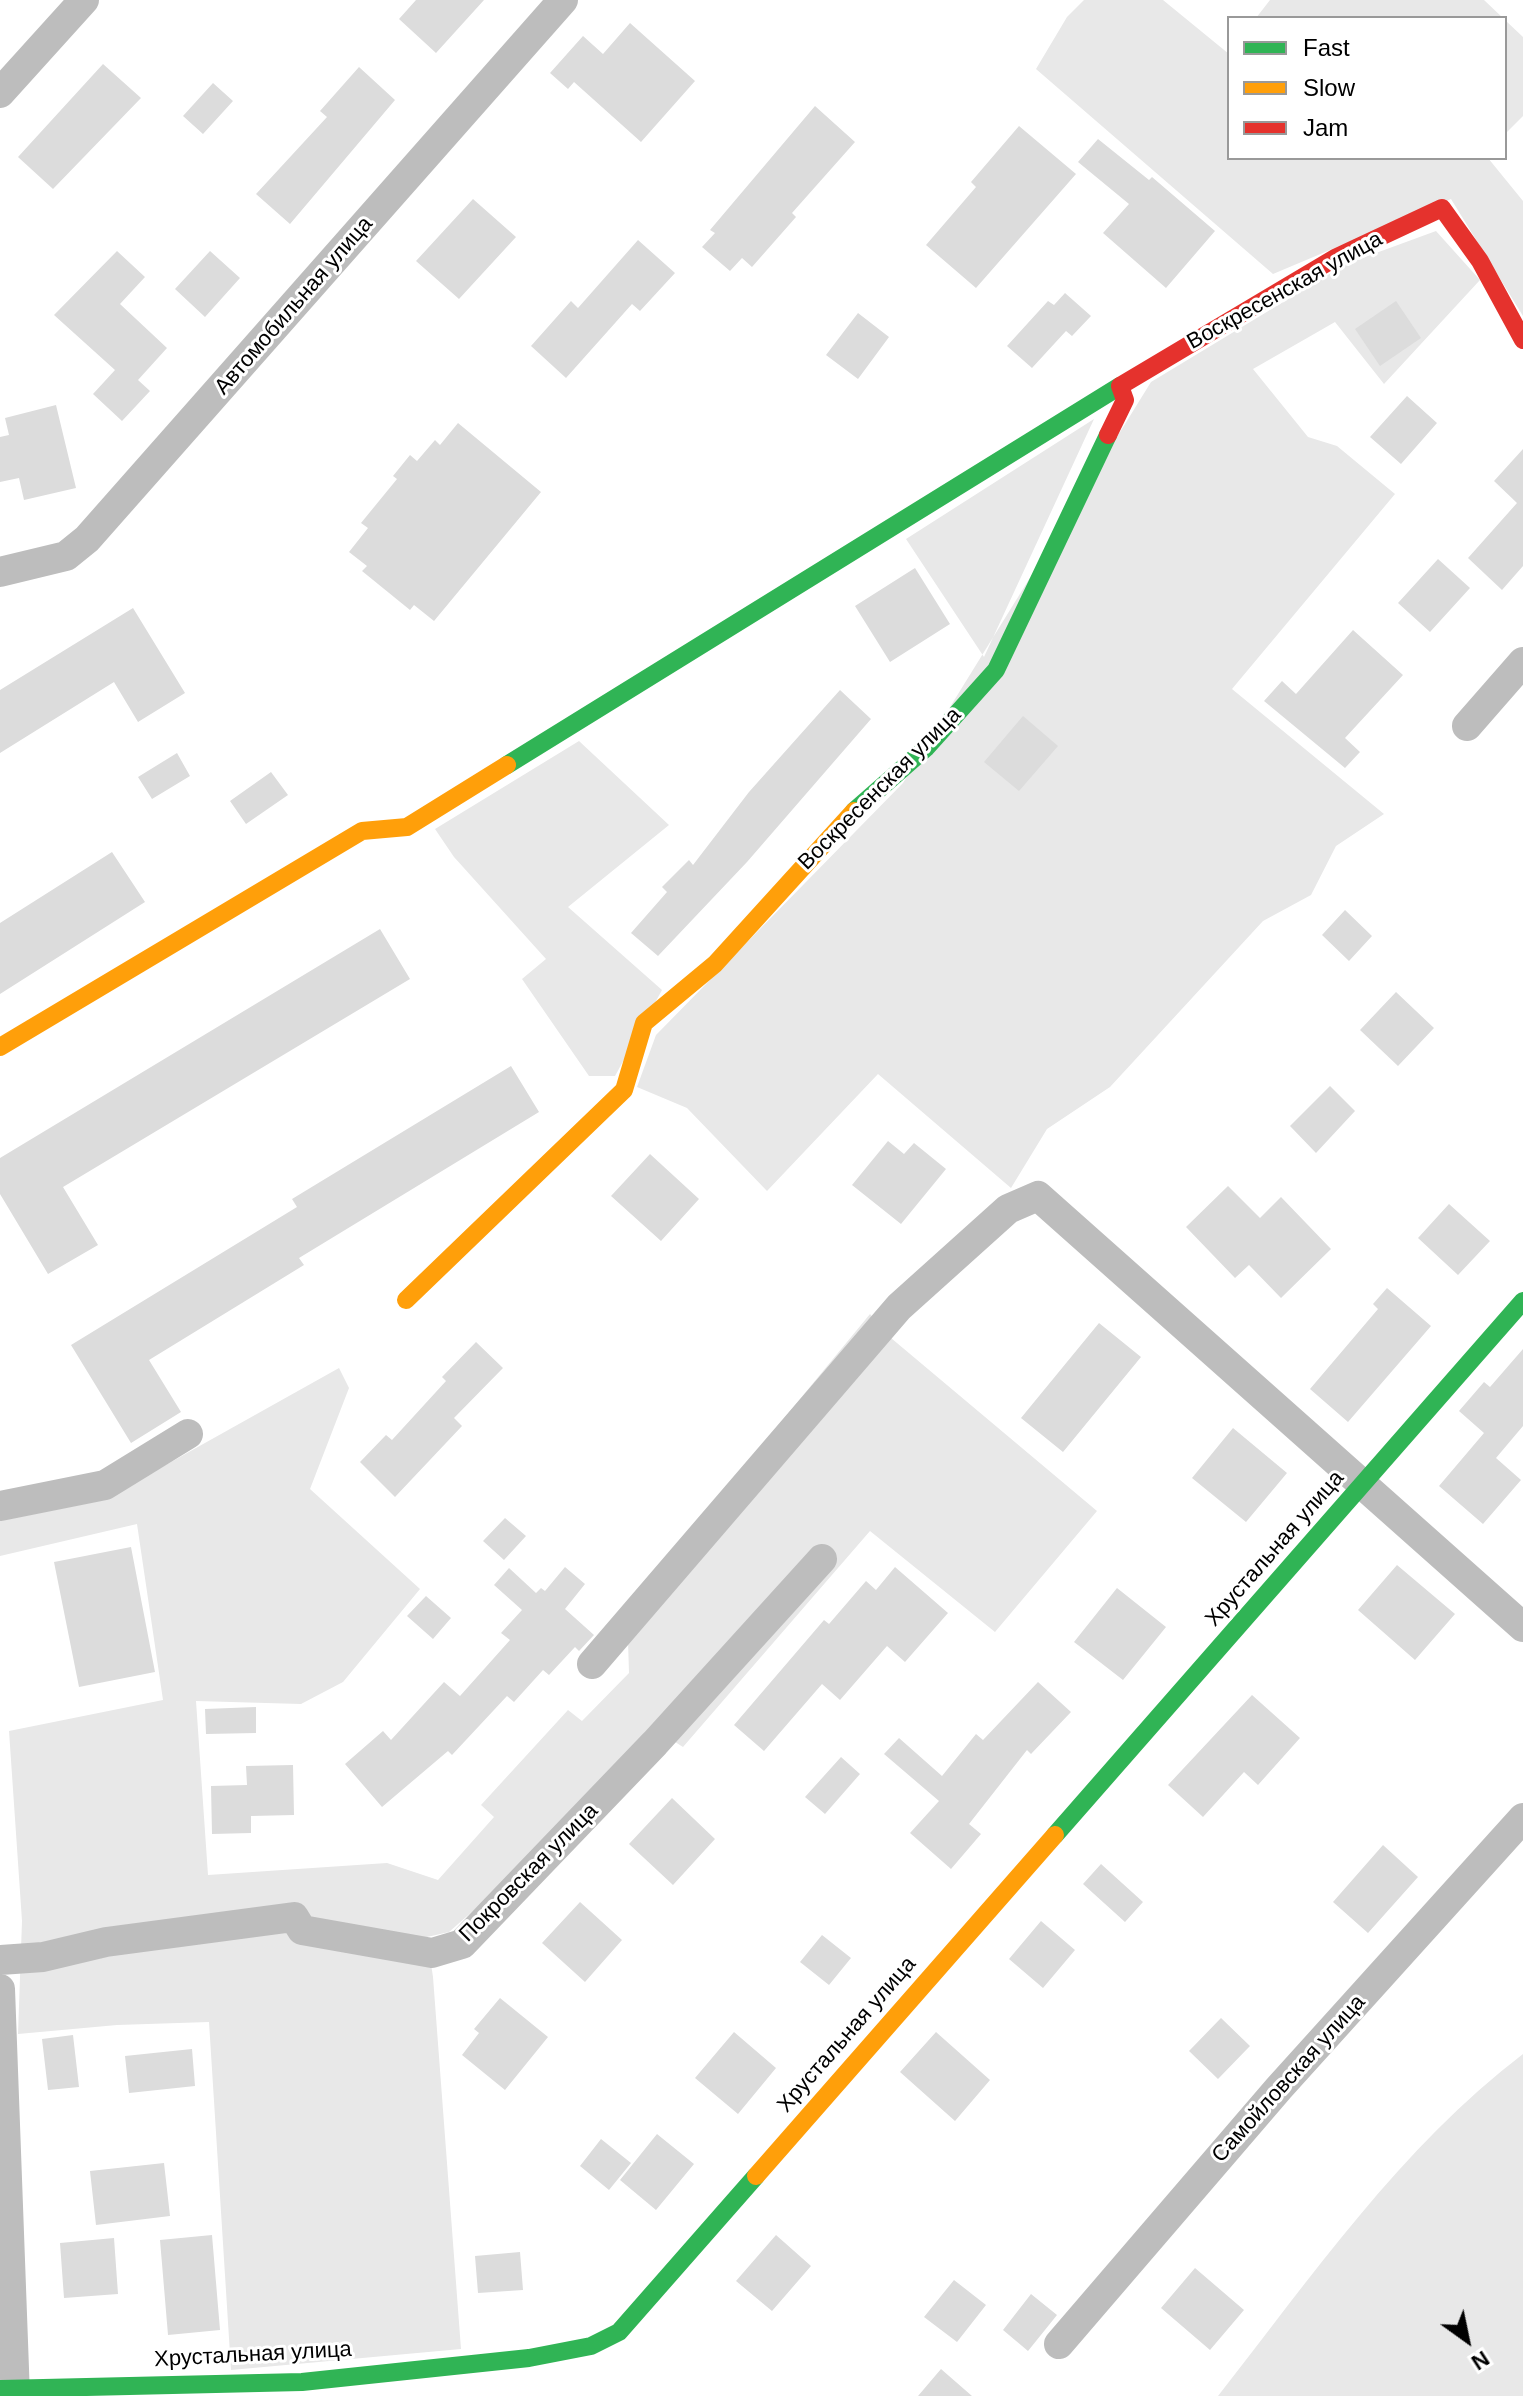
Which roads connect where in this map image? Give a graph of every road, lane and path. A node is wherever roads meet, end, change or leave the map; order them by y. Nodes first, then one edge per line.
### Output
1 (84, 0) edge
2 (563, 0) edge
3 (0, 93) edge
4 (1523, 340) edge
5 (1120, 386) junction
6 (0, 572) edge
7 (1523, 662) edge
8 (1467, 726) dead end
9 (0, 1047) edge
10 (406, 1300) dead end
11 (1523, 1301) edge
12 (188, 1434) dead end
13 (1365, 1483) junction
14 (0, 1506) edge
15 (822, 1559) dead end
16 (1523, 1627) edge
17 (592, 1664) dead end
18 (1523, 1818) edge
19 (0, 1960) edge
20 (0, 1989) edge
21 (1059, 2344) dead end
22 (10, 2391) edge

1 - 3 street
2 - 6 street, Автомобильная улица
4 - 5 street, Воскресенская улица
5 - 9 street
5 - 10 street, Воскресенская улица
7 - 8 street
11 - 13 street, Хрустальная улица
12 - 14 street
13 - 16 street
13 - 17 street
13 - 22 street, Хрустальная улица
15 - 19 street, Покровская улица
18 - 21 street, Самойловская улица
20 - 22 street

